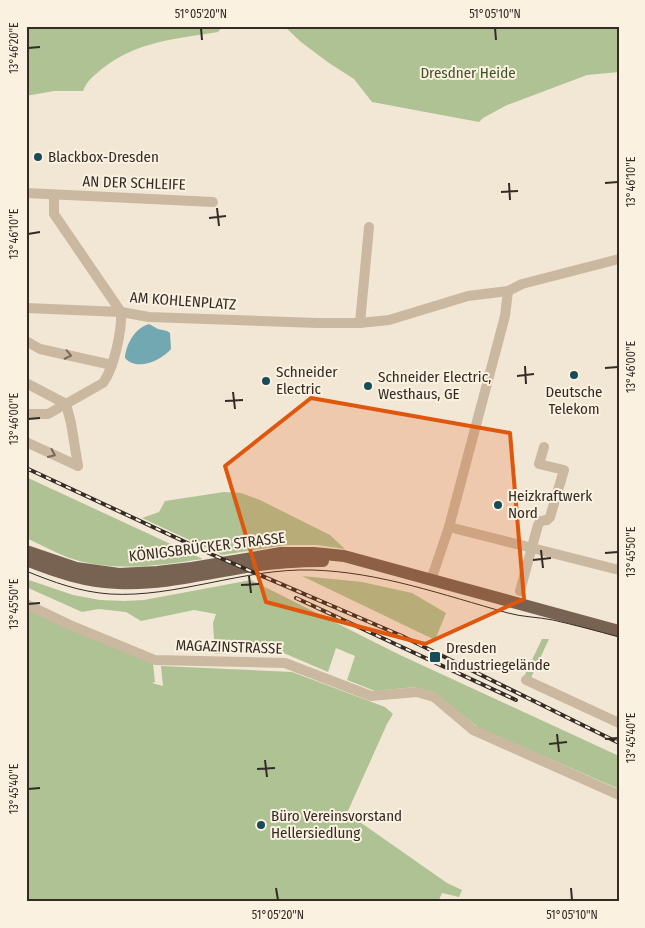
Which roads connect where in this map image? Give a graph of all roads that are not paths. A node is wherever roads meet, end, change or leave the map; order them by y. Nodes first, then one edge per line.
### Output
1 (26, 193) edge
2 (54, 195) junction
3 (213, 202) dead end
4 (369, 226) dead end
5 (619, 259) edge
6 (508, 291) junction
7 (26, 308) edge
8 (121, 312) junction
9 (360, 323) junction
10 (26, 341) edge
11 (112, 365) junction
12 (26, 383) edge
13 (66, 404) junction
14 (26, 414) edge
15 (26, 442) edge
16 (544, 447) dead end
17 (449, 527) junction
18 (532, 547) junction
19 (26, 550) edge
20 (26, 560) edge
21 (363, 562) junction
22 (619, 570) edge
23 (431, 580) junction
24 (520, 591) dead end
25 (26, 604) edge
26 (619, 631) edge
27 (526, 680) dead end
28 (619, 723) edge
29 (619, 795) edge

1 - 2 street, AN DER SCHLEIFE
2 - 3 street, AN DER SCHLEIFE
2 - 8 street
4 - 9 street
5 - 6 street, AM KOHLENPLATZ
6 - 9 street, AM KOHLENPLATZ
6 - 17 street
7 - 8 street
8 - 9 street, AM KOHLENPLATZ
8 - 11 street, AM KOHLENPLATZ
10 -> 11 street
11 - 13 street, AM KOHLENPLATZ
12 - 13 street
13 - 14 street, AM KOHLENPLATZ
15 -> 13 street
16 - 18 street
17 - 18 street
17 - 23 street
18 - 22 street
18 - 24 street
19 - 21 main road, KÖNIGSBRÜCKER STRASSE
20 - 21 main road, KÖNIGSBRÜCKER STRASSE
21 - 23 main road, KÖNIGSBRÜCKER STRASSE
23 - 26 main road, KÖNIGSBRÜCKER STRASSE
25 - 29 street, MAGAZINSTRASSE
27 - 28 street

